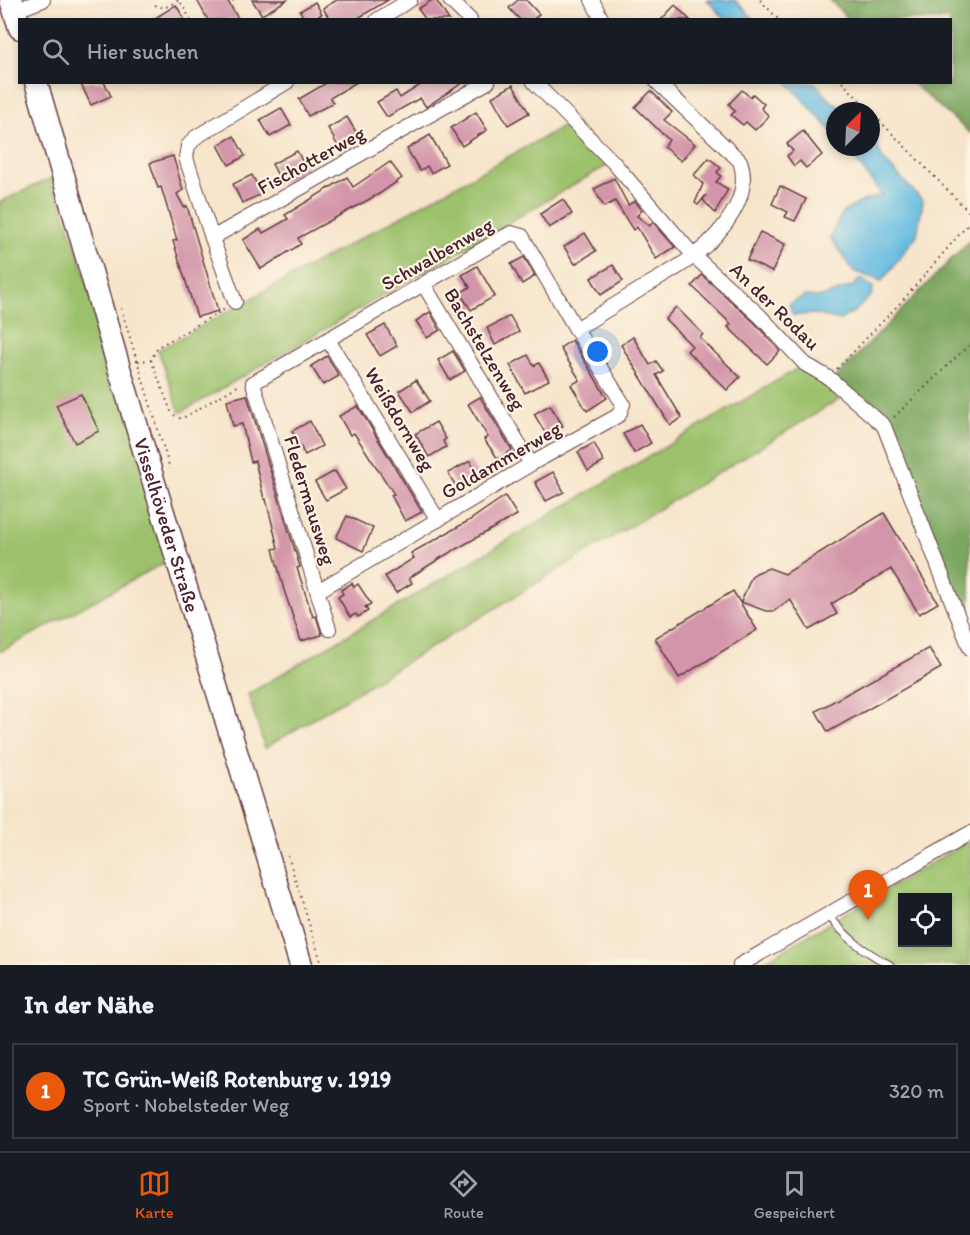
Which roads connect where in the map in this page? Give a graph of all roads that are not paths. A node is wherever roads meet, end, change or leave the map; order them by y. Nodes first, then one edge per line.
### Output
1 (43, 0) edge
2 (410, 0) edge
3 (450, 0) edge
4 (592, 0) edge
5 (15, 13) edge
6 (380, 18) edge
7 (468, 18) edge
8 (601, 18) edge
9 (37, 84) edge
10 (284, 84) edge
11 (484, 84) edge
12 (536, 84) edge
13 (659, 84) edge
14 (212, 238) junction
15 (694, 256) junction
16 (424, 285) junction
17 (235, 302) road end
18 (576, 329) junction
19 (328, 340) junction
20 (253, 383) joint
21 (531, 464) junction
22 (438, 520) junction
23 (318, 591) junction
24 (329, 629) dead end
25 (970, 648) edge
26 (970, 833) edge
27 (828, 915) junction
28 (301, 965) edge
29 (740, 965) edge
30 (890, 965) edge

1 - 5 street
2 - 6 street
3 - 7 street
4 - 8 street
9 - 28 main road, Visselhöveder Straße
10 - 14 street
11 - 14 street, Fischotterweg
12 - 15 street, An der Rodau
13 - 15 street
14 - 17 street
15 - 18 street
15 - 25 street, An der Rodau
16 - 18 street, Schwalbenweg
16 - 19 street, Schwalbenweg
16 - 21 street, Bachstelzenweg
18 - 21 street, Goldammerweg
19 - 20 street, Schwalbenweg
19 - 22 street, Weißdornweg
20 - 23 street, Fledermausweg
21 - 22 street, Goldammerweg
22 - 23 street, Goldammerweg
23 - 24 street, Fledermausweg
26 - 27 street
27 - 29 street
27 - 30 lane

